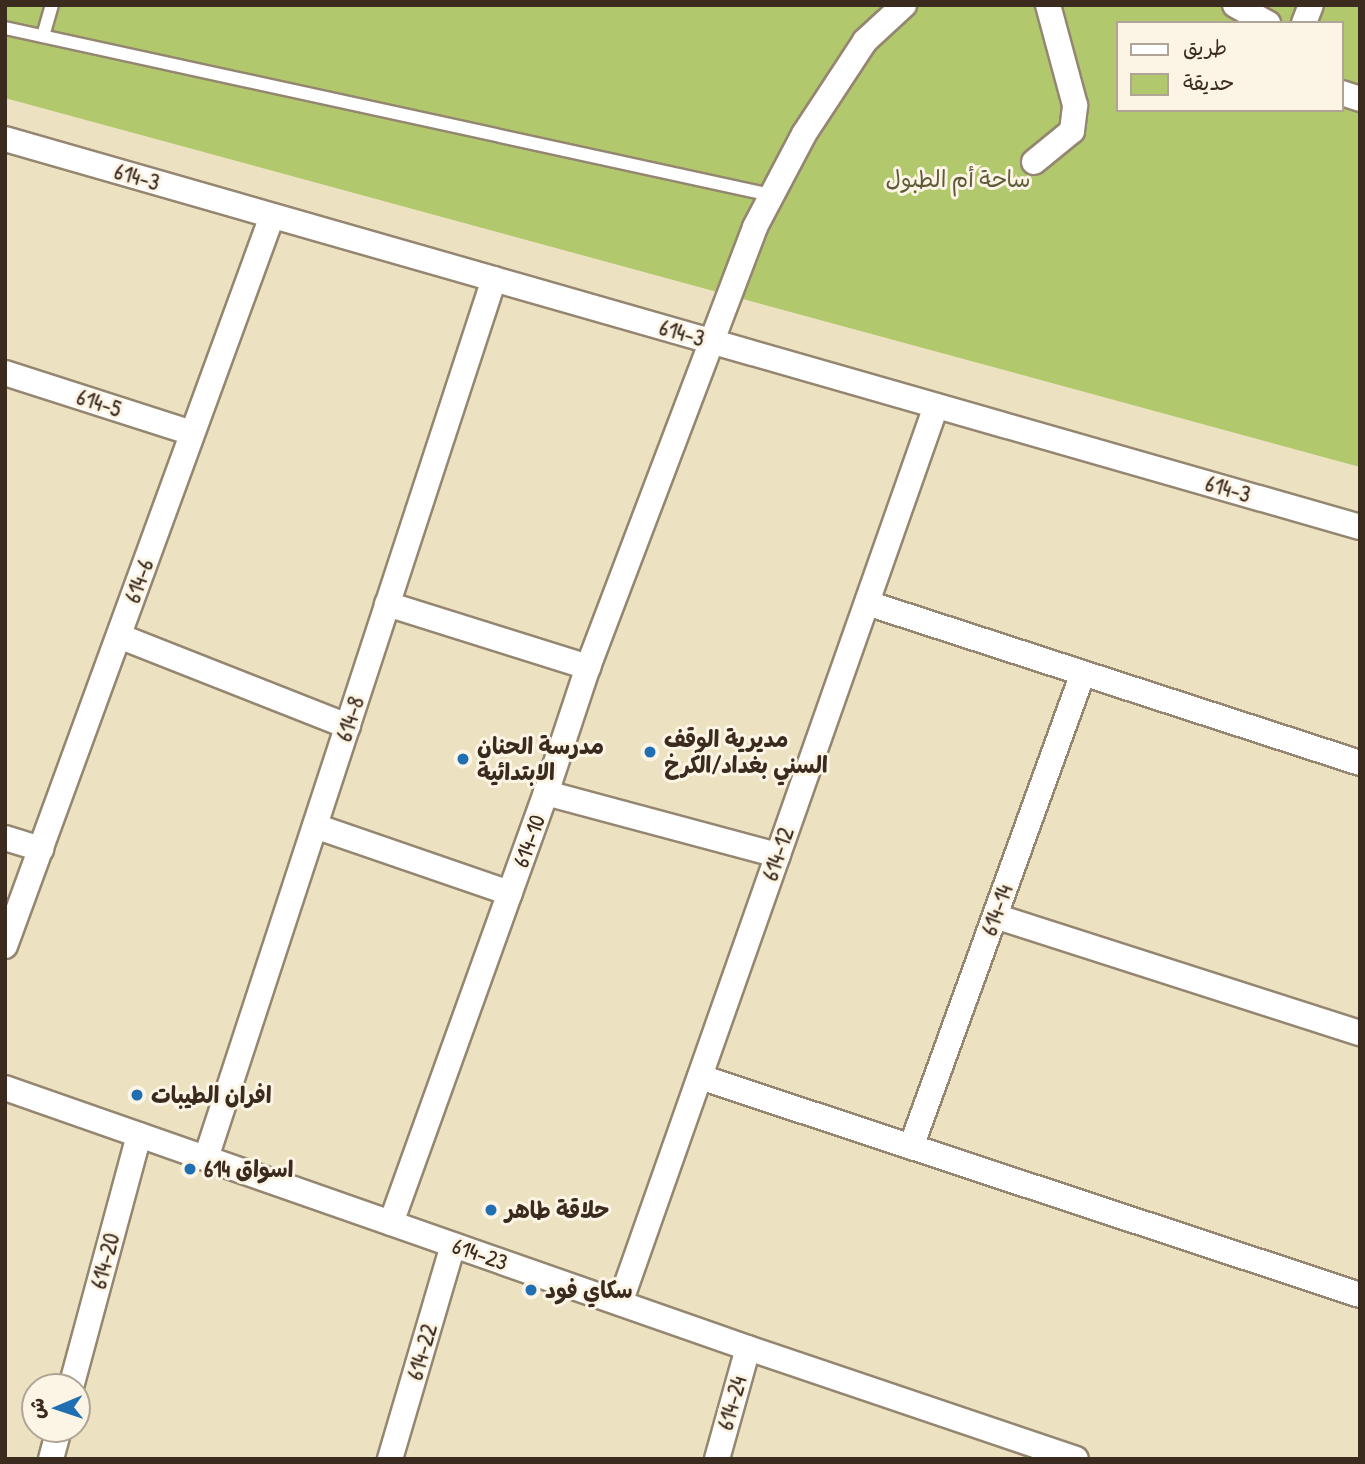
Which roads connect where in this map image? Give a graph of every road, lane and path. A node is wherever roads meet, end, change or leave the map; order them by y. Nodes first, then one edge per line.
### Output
1 (52, 5) edge
2 (904, 5) edge
3 (1048, 5) edge
4 (1235, 5) edge
5 (1264, 21) edge
6 (5, 28) edge
7 (43, 36) junction
8 (5, 139) edge
9 (1034, 162) dead end
10 (771, 195) junction
11 (272, 216) junction
12 (494, 279) junction
13 (710, 341) junction
14 (5, 373) edge
15 (936, 405) junction
16 (192, 433) junction
17 (1360, 527) edge
18 (867, 603) junction
19 (387, 604) junction
20 (118, 636) junction
21 (588, 667) junction
22 (1083, 673) junction
23 (348, 726) junction
24 (1360, 763) edge
25 (546, 793) junction
26 (315, 826) junction
27 (5, 838) edge
28 (41, 849) junction
29 (778, 855) junction
30 (510, 893) junction
31 (995, 916) junction
32 (5, 946) edge
33 (1360, 1033) edge
34 (700, 1077) junction
35 (5, 1088) edge
36 (139, 1135) junction
37 (911, 1147) junction
38 (206, 1158) junction
39 (391, 1223) junction
40 (453, 1245) junction
41 (1360, 1295) edge
42 (620, 1303) junction
43 (748, 1348) junction
44 (75, 1373) edge
45 (1050, 1455) edge
46 (390, 1459) edge
47 (717, 1459) edge
48 (1076, 1459) edge

1 - 7 lane
2 - 10 street, 614-10
3 - 9 street
4 - 5 street
6 - 7 lane
7 - 10 lane
8 - 11 street, 614-3
10 - 13 street, 614-10
11 - 12 street, 614-3
11 - 16 street, 614-6
12 - 13 street, 614-3
12 - 19 street, 614-8
13 - 15 street, 614-3
13 - 21 street, 614-10
14 - 16 street, 614-5
15 - 17 street, 614-3
15 - 18 street, 614-12
16 - 20 street, 614-6
18 - 22 street
18 - 29 street, 614-12
19 - 21 street
19 - 23 street, 614-8
20 - 23 street
20 - 28 street, 614-6
21 - 25 street, 614-10
22 - 24 street
22 - 31 street, 614-14
23 - 26 street, 614-8
25 - 29 street
25 - 30 street, 614-10
26 - 30 street
26 - 38 street, 614-8
27 - 28 street
28 - 32 street, 614-6
29 - 34 street, 614-12
30 - 39 street, 614-10
31 - 33 street
31 - 37 street, 614-14
34 - 37 street
34 - 42 street, 614-12
35 - 36 street, 614-23
36 - 38 street, 614-23
36 - 44 street, 614-20
37 - 41 street
38 - 39 street, 614-23
39 - 40 street, 614-23
40 - 42 street, 614-23
40 - 46 street, 614-22
42 - 43 street, 614-23
43 - 45 street, 614-23
43 - 47 street, 614-24
45 - 48 street, 614-23

